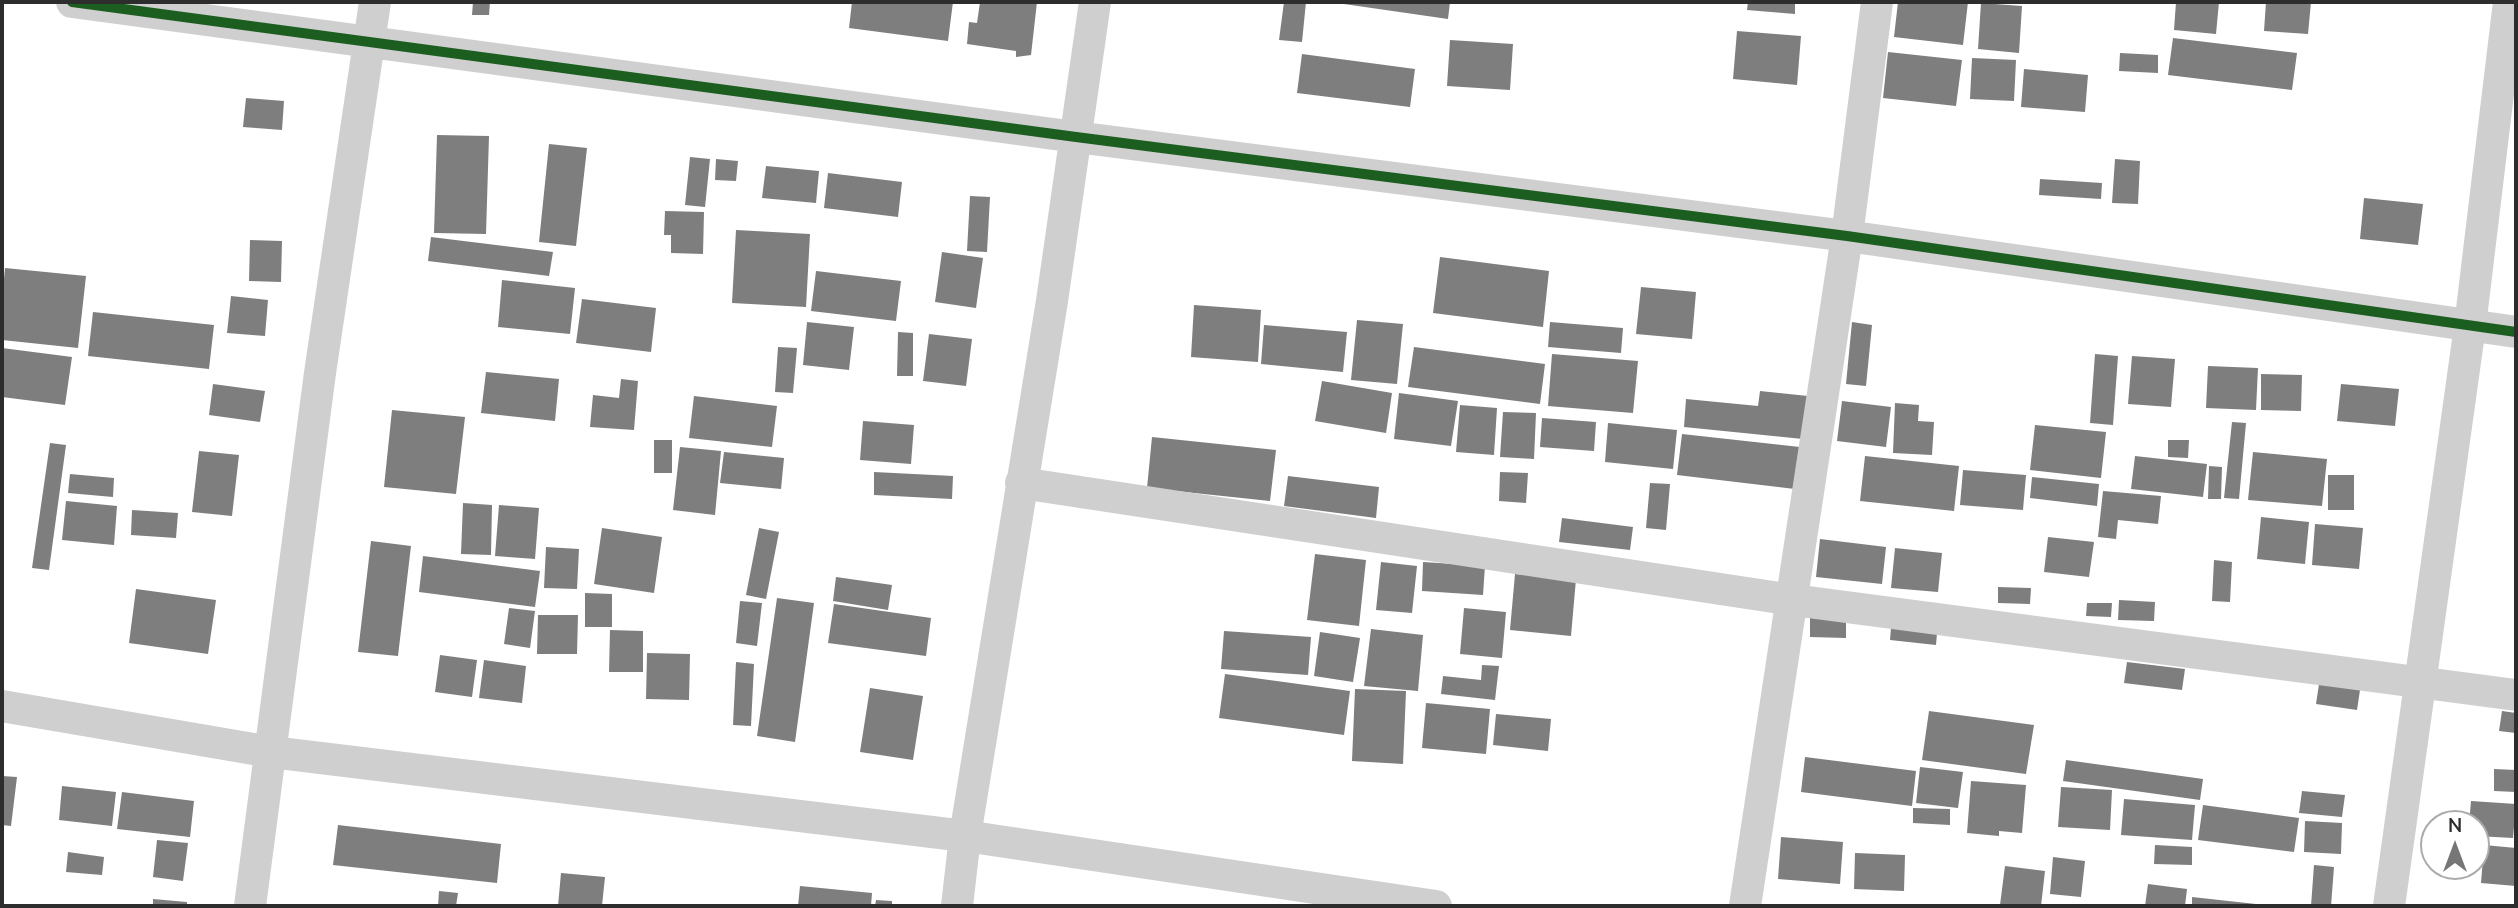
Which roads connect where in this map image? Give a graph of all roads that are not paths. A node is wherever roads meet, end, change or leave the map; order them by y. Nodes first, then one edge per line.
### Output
1 (72, 2) edge
2 (375, 2) edge
3 (1095, 2) edge
4 (1877, 2) edge
5 (2510, 2) edge
6 (369, 42) junction
7 (1076, 137) junction
8 (1847, 236) junction
9 (2470, 326) junction
10 (2516, 332) edge
11 (1021, 483) junction
12 (1793, 600) junction
13 (2421, 681) junction
14 (2516, 695) edge
15 (2, 706) edge
16 (271, 752) junction
17 (965, 836) junction
18 (250, 906) edge
19 (957, 906) edge
20 (1436, 906) edge
21 (1745, 906) edge
22 (2389, 906) edge

1 - 6 street
2 - 6 street
3 - 7 street
4 - 8 street
5 - 9 street
6 - 7 street
6 - 16 street
7 - 8 street
7 - 11 street
8 - 9 street
8 - 12 street
9 - 10 street
9 - 13 street
11 - 12 street
11 - 17 street
12 - 13 street
12 - 21 street
13 - 14 street
13 - 22 street
15 - 16 street
16 - 17 street
16 - 18 street
17 - 19 street
17 - 20 street

